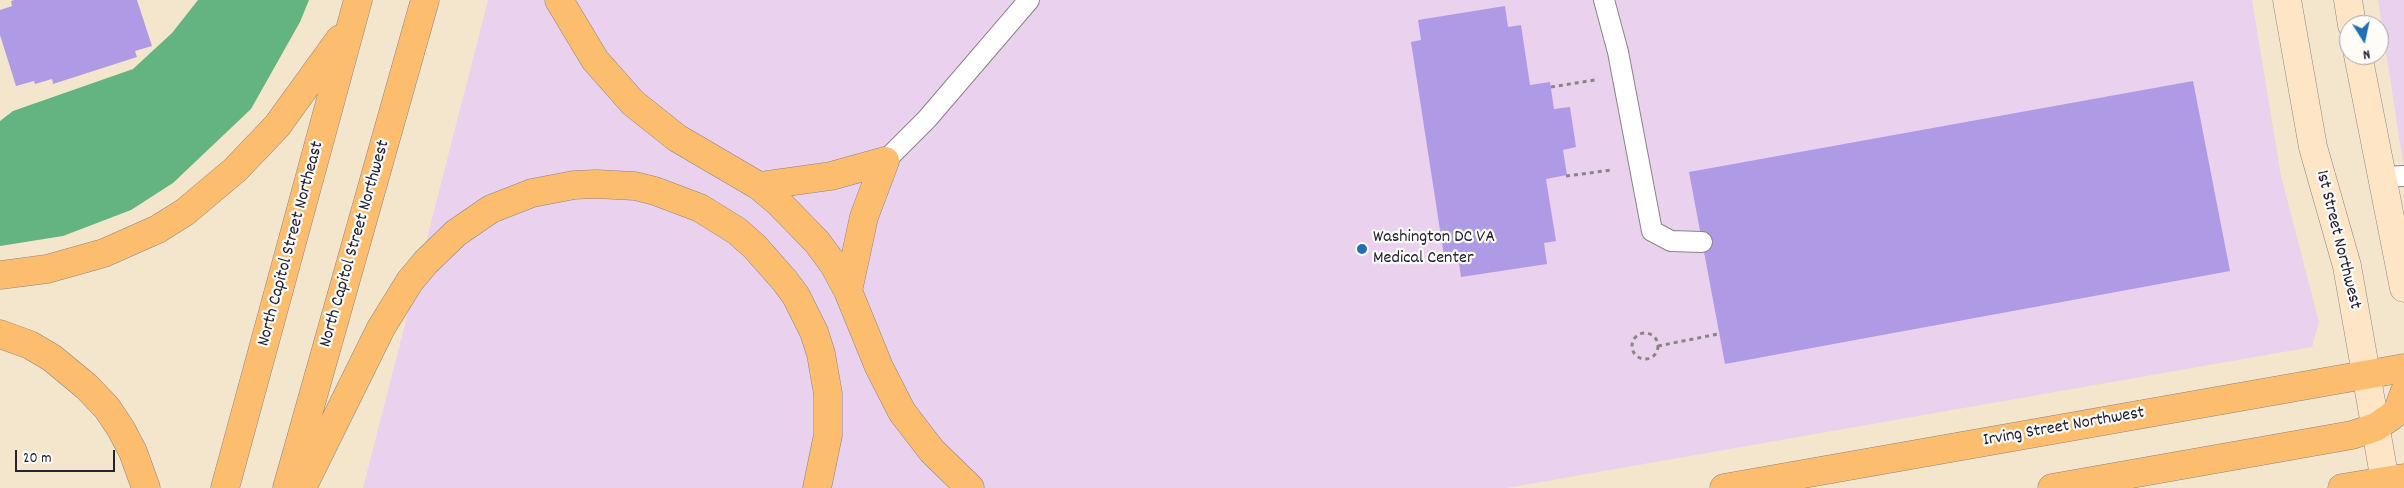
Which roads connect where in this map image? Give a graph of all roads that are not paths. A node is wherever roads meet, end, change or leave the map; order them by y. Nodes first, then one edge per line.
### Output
1 (425, 0) edge
2 (559, 0) edge
3 (1029, 0) edge
4 (1604, 0) edge
5 (2287, 0) edge
6 (2348, 0) edge
7 (355, 12) edge
8 (2350, 15) edge
9 (2361, 65) edge
10 (885, 161) junction
11 (2393, 176) edge
12 (759, 186) junction
13 (1702, 242) dead end
14 (0, 275) edge
15 (2404, 288) edge
16 (848, 291) junction
17 (0, 334) edge
18 (2404, 368) edge
19 (2366, 375) junction
20 (2404, 393) edge
21 (2376, 427) junction
22 (2395, 479) edge
23 (146, 488) edge
24 (225, 488) edge
25 (287, 488) edge
26 (302, 488) edge
27 (817, 488) edge
28 (970, 488) edge
29 (1724, 488) edge
30 (2052, 488) edge
31 (2342, 488) edge

1 - 25 main road, North Capitol Street Northwest
2 - 12 main road
3 - 10 lane
4 - 13 lane
5 - 19 street, 1st Street Northwest
6 - 8 street
7 - 14 main road
7 - 24 main road, North Capitol Street Northeast
9 - 11 street
10 - 12 main road
10 - 16 main road
11 - 15 street
12 - 16 main road
16 - 28 main road
17 - 23 main road
18 - 19 main road, Irving Street Northwest
19 - 21 street, 1st Street Northwest
19 - 29 main road, Irving Street Northwest
20 - 21 main road
21 - 22 street, 1st Street Northwest
21 - 30 main road
22 - 31 main road
26 - 27 main road

